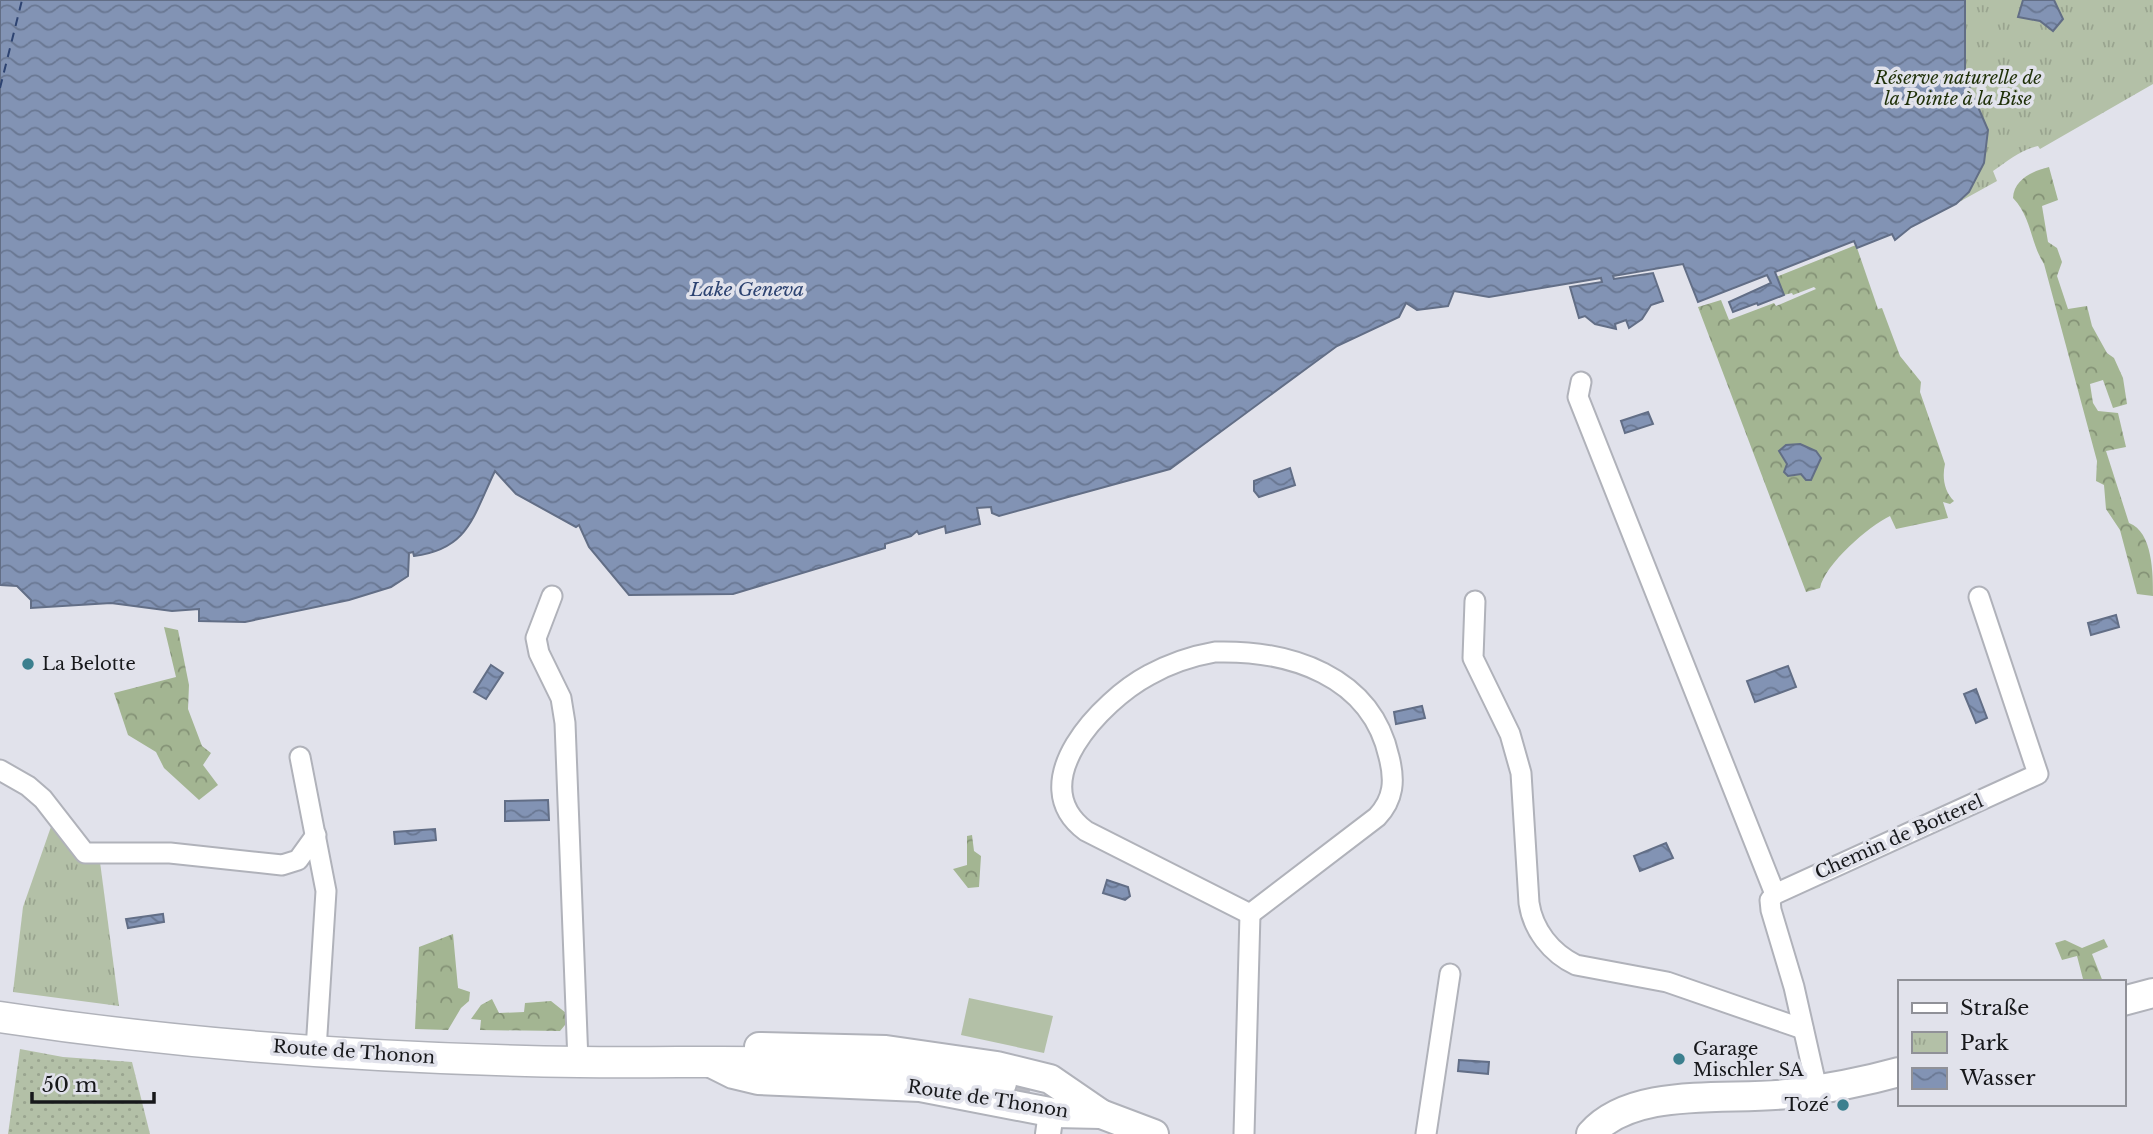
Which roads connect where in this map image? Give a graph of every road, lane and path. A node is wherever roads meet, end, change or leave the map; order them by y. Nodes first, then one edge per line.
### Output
1 (1581, 382) dead end
2 (551, 596) dead end
3 (1979, 597) dead end
4 (1475, 601) dead end
5 (300, 757) dead end
6 (0, 770) edge
7 (316, 835) junction
8 (1774, 894) junction
9 (1250, 914) junction
10 (1450, 974) dead end
11 (2153, 993) edge
12 (2125, 1000) edge
13 (0, 1017) edge
14 (1803, 1029) junction
15 (316, 1050) junction
16 (578, 1062) junction
17 (710, 1063) junction
18 (1898, 1072) edge
19 (1057, 1082) junction
20 (1000, 1083) tunnel mouth
21 (1817, 1089) junction
22 (1101, 1114) junction
23 (1050, 1123) edge
24 (1154, 1134) edge
25 (1244, 1134) edge
26 (1426, 1134) edge
27 (1591, 1134) edge

1 - 8 street
2 - 16 street
3 - 8 street, Chemin de Botterel
4 - 14 street
5 - 7 street
6 - 7 street
7 - 15 street
8 - 14 street
9 - 9 street
9 - 25 street
10 - 26 street
11 - 12 main road
13 - 15 main road, Route de Thonon
14 - 21 street
15 - 16 main road, Route de Thonon
16 - 17 main road, Route de Thonon
17 - 19 main road, Route de Thonon
17 - 20 main road
17 - 23 main road, Route de Thonon
18 - 21 main road
19 - 22 main road, Route de Thonon
19 - 23 main road
21 - 27 main road
22 - 23 main road, Route de Thonon
22 - 24 main road, Route de Thonon

